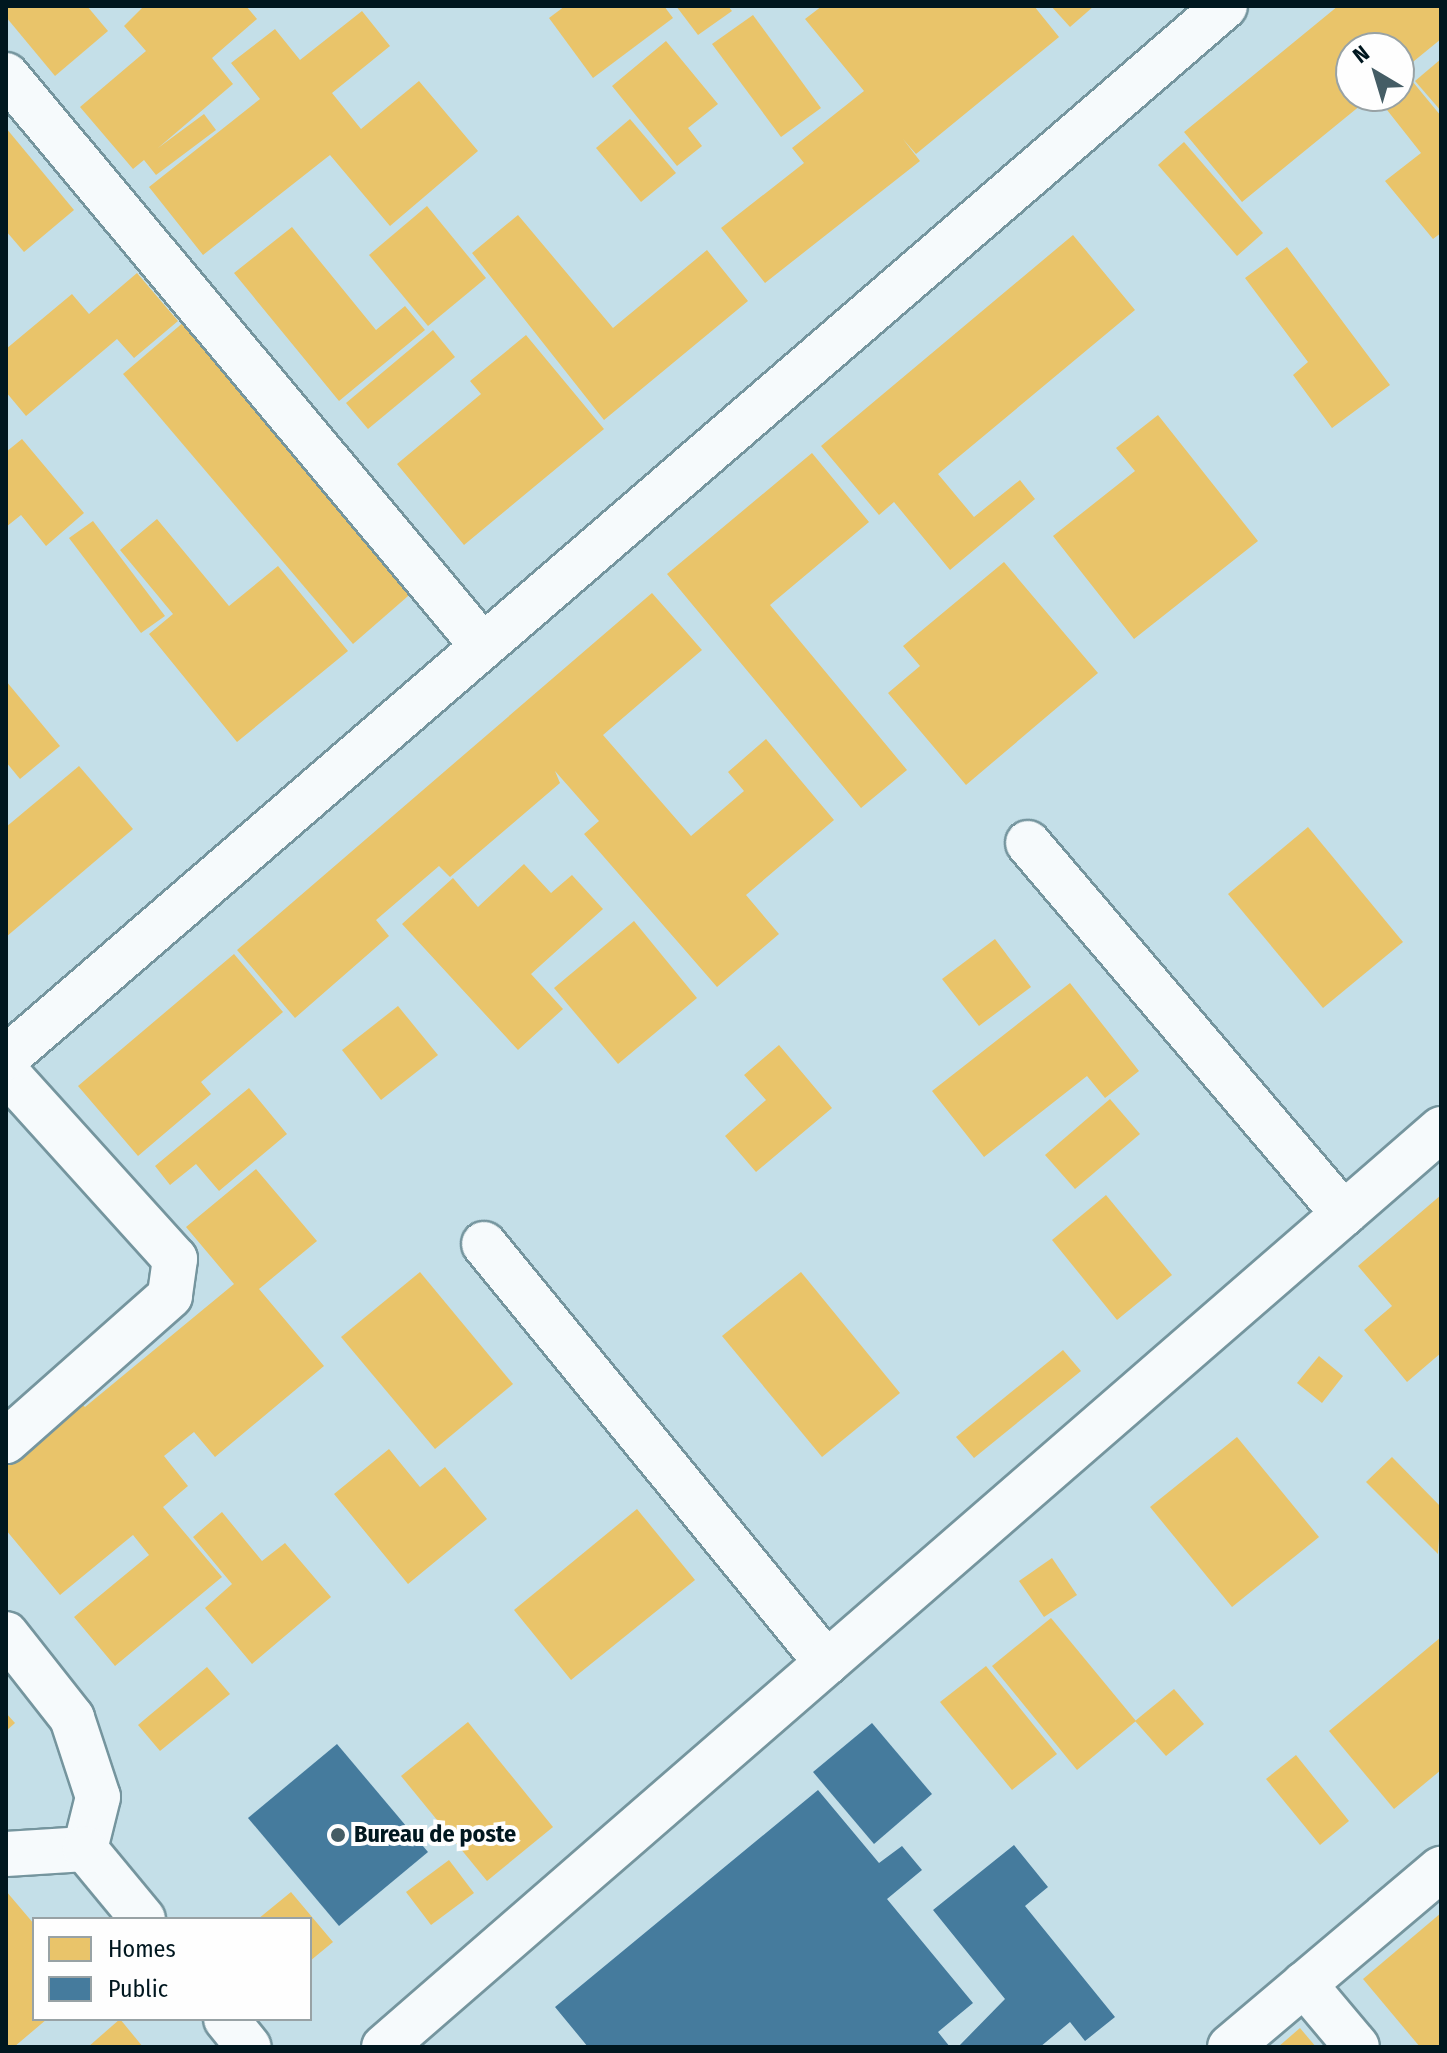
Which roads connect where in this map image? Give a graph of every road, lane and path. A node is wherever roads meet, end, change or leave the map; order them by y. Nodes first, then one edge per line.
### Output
1 (1225, 6) edge
2 (6, 75) edge
3 (482, 645) junction
4 (1028, 843) dead end
5 (6, 1058) edge
6 (6, 1072) edge
7 (1441, 1129) edge
8 (1344, 1214) junction
9 (484, 1244) dead end
10 (6, 1441) edge
11 (6, 1634) edge
12 (827, 1663) junction
13 (85, 1849) junction
14 (6, 1854) edge
15 (1441, 1869) edge
16 (141, 1917) edge
17 (1304, 1984) junction
18 (228, 2021) edge
19 (249, 2047) edge
20 (384, 2047) edge
21 (1230, 2047) edge
22 (1357, 2047) edge

1 - 3 street
2 - 3 street
3 - 5 street
4 - 8 street
6 - 10 street
7 - 8 street
8 - 12 street
9 - 12 street
11 - 13 street
12 - 20 street
13 - 14 street
13 - 16 street
15 - 17 street
17 - 21 street
17 - 22 street
18 - 19 street

